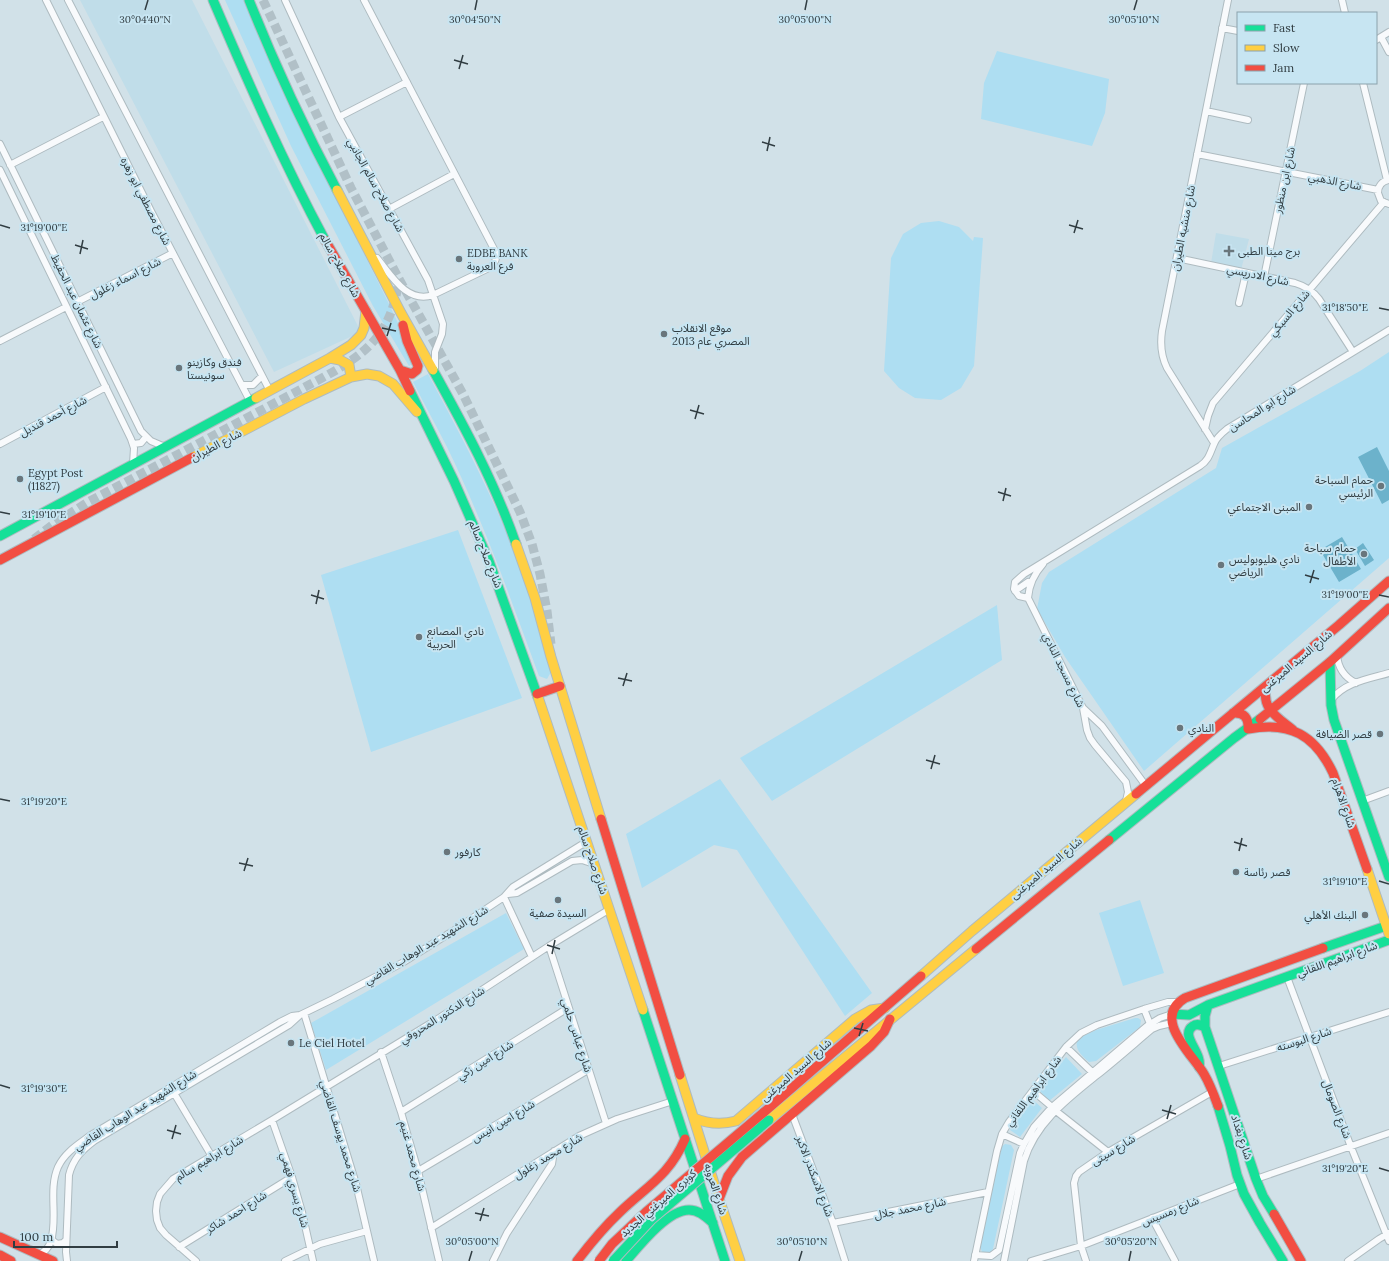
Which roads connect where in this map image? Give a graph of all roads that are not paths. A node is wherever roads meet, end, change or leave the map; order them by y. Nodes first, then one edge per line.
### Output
1 (46, 0) edge
2 (68, 0) edge
3 (213, 0) edge
4 (249, 0) edge
5 (285, 0) edge
6 (364, 0) edge
7 (1228, 0) edge
8 (1342, 0) edge
9 (1345, 12) edge
10 (1222, 28) junction
11 (1237, 31) edge
12 (1389, 32) edge
13 (1379, 39) edge
14 (1389, 52) edge
15 (407, 82) junction
16 (1304, 84) edge
17 (1363, 84) edge
18 (1206, 111) junction
19 (103, 117) junction
20 (339, 117) junction
21 (1248, 120) dead end
22 (0, 144) edge
23 (1197, 154) junction
24 (10, 165) junction
25 (0, 170) edge
26 (1286, 172) junction
27 (454, 174) junction
28 (1388, 180) edge
29 (1378, 190) junction
30 (1386, 203) edge
31 (389, 209) junction
32 (369, 249) junction
33 (173, 253) junction
34 (1177, 258) junction
35 (1246, 273) junction
36 (1264, 277) junction
37 (1310, 289) junction
38 (433, 295) junction
39 (77, 302) junction
40 (1239, 303) dead end
41 (66, 307) junction
42 (366, 311) junction
43 (401, 313) junction
44 (1389, 330) edge
45 (0, 341) edge
46 (1353, 352) junction
47 (330, 358) junction
48 (400, 370) junction
49 (435, 374) junction
50 (262, 376) junction
51 (351, 377) junction
52 (242, 385) junction
53 (106, 387) junction
54 (270, 390) junction
55 (250, 401) junction
56 (424, 421) junction
57 (1205, 429) junction
58 (146, 437) junction
59 (0, 444) edge
60 (133, 444) junction
61 (1214, 444) junction
62 (165, 447) junction
63 (133, 464) junction
64 (0, 536) edge
65 (0, 560) edge
66 (1047, 560) junction
67 (1021, 576) junction
68 (1389, 581) edge
69 (1029, 584) junction
70 (1015, 591) junction
71 (1028, 598) junction
72 (1388, 612) edge
73 (1337, 655) junction
74 (1330, 662) junction
75 (1389, 673) edge
76 (1356, 683) junction
77 (1267, 685) junction
78 (560, 686) junction
79 (537, 694) junction
80 (1331, 700) junction
81 (1083, 708) junction
82 (1270, 710) junction
83 (1233, 713) junction
84 (1248, 729) junction
85 (1293, 730) junction
86 (1146, 786) junction
87 (1389, 791) edge
88 (1362, 801) junction
89 (1126, 803) junction
90 (586, 842) junction
91 (1386, 861) edge
92 (594, 865) junction
93 (1389, 877) edge
94 (506, 896) junction
95 (610, 909) junction
96 (1388, 928) edge
97 (1389, 940) edge
98 (549, 946) junction
99 (532, 957) junction
100 (1286, 977) junction
101 (895, 999) junction
102 (1181, 1000) junction
103 (1208, 1005) junction
104 (568, 1008) junction
105 (885, 1008) junction
106 (903, 1008) junction
107 (1144, 1010) junction
108 (1389, 1012) edge
109 (302, 1014) junction
110 (1189, 1014) junction
111 (1172, 1018) junction
112 (890, 1019) junction
113 (1150, 1024) junction
114 (1205, 1027) junction
115 (1309, 1037) junction
116 (1066, 1047) junction
117 (381, 1052) junction
118 (1219, 1066) junction
119 (1199, 1067) junction
120 (588, 1070) junction
121 (1092, 1072) junction
122 (326, 1086) junction
123 (1033, 1091) junction
124 (1212, 1092) junction
125 (174, 1093) junction
126 (673, 1101) junction
127 (1054, 1109) junction
128 (401, 1112) junction
129 (792, 1114) junction
130 (741, 1117) junction
131 (694, 1118) junction
132 (272, 1120) junction
133 (606, 1124) junction
134 (1002, 1134) junction
135 (1389, 1134) edge
136 (685, 1139) junction
137 (759, 1143) junction
138 (1024, 1144) junction
139 (1351, 1147) junction
140 (554, 1151) junction
141 (1108, 1152) junction
142 (211, 1155) junction
143 (418, 1172) junction
144 (292, 1177) junction
145 (1256, 1179) junction
146 (1240, 1184) junction
147 (652, 1185) junction
148 (988, 1192) junction
149 (719, 1199) junction
150 (672, 1215) junction
151 (1152, 1218) junction
152 (833, 1223) junction
153 (713, 1224) junction
154 (432, 1228) junction
155 (367, 1231) junction
156 (1388, 1234) edge
157 (0, 1238) edge
158 (51, 1239) junction
159 (66, 1240) junction
160 (1389, 1241) edge
161 (1081, 1246) junction
162 (179, 1247) junction
163 (310, 1248) junction
164 (39, 1254) junction
165 (0, 1255) edge
166 (974, 1258) edge
167 (11, 1261) edge
168 (53, 1261) edge
169 (68, 1261) edge
170 (196, 1261) edge
171 (285, 1261) edge
172 (313, 1261) edge
173 (374, 1261) edge
174 (439, 1261) edge
175 (493, 1261) edge
176 (577, 1261) edge
177 (599, 1261) edge
178 (613, 1261) edge
179 (626, 1261) edge
180 (725, 1261) edge
181 (740, 1261) edge
182 (845, 1261) edge
183 (1004, 1261) edge
184 (1032, 1261) edge
185 (1086, 1261) edge
186 (1174, 1261) edge
187 (1283, 1261) edge
188 (1301, 1261) edge
189 (1348, 1261) edge

1 - 19 street, شارع مصطفي ابو زهره
2 - 50 street, شارع مصطفي ابو زهره
3 - 42 main road, شارع صلاح سالم
4 - 32 main road, شارع صلاح سالم
5 - 20 street, شارع صلاح سالم الجانبي
6 - 15 street
7 - 10 street, شارع منشيه الطيران
8 - 9 street
10 - 11 street
10 - 18 street, شارع منشيه الطيران
12 - 13 street
13 - 14 street
15 - 20 street
15 - 27 street
16 - 26 street, شارع ابن منظور
17 - 28 street
18 - 21 street
18 - 23 street, شارع منشيه الطيران
19 - 24 street
19 - 33 street, شارع مصطفي ابو زهره
20 - 31 street, شارع صلاح سالم الجانبي
22 - 24 street, شارع عثمان عبد الحفيظ
23 - 26 street, شارع الذهبي
23 - 34 street, شارع منشيه الطيران
24 - 39 street, شارع عثمان عبد الحفيظ
25 - 41 street, شارع عثمان عبد الحفيظ
26 - 29 street, شارع الذهبي
26 - 36 street, شارع ابن منظور
27 - 31 street
27 - 38 street
28 - 29 street
29 - 30 street
30 - 37 street, شارع السبكي
31 - 38 street, شارع صلاح سالم الجانبي
32 - 38 street
32 - 43 main road, شارع صلاح سالم
33 - 39 street, شارع اسماء زغلول
33 - 52 street, شارع مصطفي ابو زهره
34 - 35 street, شارع الادريسي
34 - 57 street, شارع منشيه الطيران
35 - 36 street, شارع الادريسي
35 - 40 street
36 - 37 street, شارع الادريسي
37 - 46 street
37 - 57 street, شارع السبكي
38 - 49 street, شارع صلاح سالم الجانبي
39 - 58 street, شارع عثمان عبد الحفيظ
41 - 45 street
41 - 53 street, شارع عثمان عبد الحفيظ
42 - 47 main road, شارع الطيران
42 - 48 main road, شارع صلاح سالم
43 - 48 main road
43 - 49 main road, شارع صلاح سالم
44 - 46 street, شارع ابو المحاسن
46 - 61 street, شارع ابو المحاسن
47 - 51 main road
47 - 54 main road, شارع الطيران
48 - 56 main road, شارع صلاح سالم
49 - 78 main road, شارع صلاح سالم
50 - 52 street
50 - 54 street, شارع مصطفي ابو زهره
51 - 56 main road, شارع الطيران
51 - 65 main road, شارع الطيران
52 - 55 street, شارع مصطفي ابو زهره
53 - 59 street, شارع أحمد قنديل
53 - 60 street, شارع عثمان عبد الحفيظ
54 - 55 main road, شارع الطيران
55 - 62 main road, شارع الطيران
56 - 79 main road, شارع صلاح سالم
57 - 61 street, شارع منشيه الطيران
58 - 60 street
58 - 62 street
60 - 63 street, شارع عثمان عبد الحفيظ
61 - 66 street, شارع ابو المحاسن
62 - 63 main road, شارع الطيران
63 - 64 main road, شارع الطيران
66 - 67 street, شارع ابو المحاسن
66 - 69 street, شارع ابو المحاسن
67 - 69 street
67 - 70 street
68 - 77 main road, شارع السيد الميرغنى
69 - 70 street
69 - 71 street, شارع ابو المحاسن
70 - 71 street
71 - 81 street, شارع مسجد النادي
72 - 73 main road, شارع السيد الميرغنى
73 - 74 main road, شارع السيد الميرغنى
73 - 76 street
74 - 80 main road, شارع الاهرام
74 - 82 main road, شارع السيد الميرغنى
75 - 76 street
76 - 80 street
77 - 82 main road
77 - 83 main road, شارع السيد الميرغنى
78 - 79 main road
78 - 131 main road, شارع صلاح سالم
79 - 90 main road, شارع صلاح سالم
80 - 88 main road, شارع الاهرام
81 - 86 street
81 - 89 street, شارع مسجد النادي
82 - 84 main road, شارع السيد الميرغنى
82 - 85 main road
83 - 84 main road
83 - 86 main road, شارع السيد الميرغنى
84 - 85 main road, شارع الاهرام
84 - 106 main road, شارع السيد الميرغنى
85 - 96 main road, شارع الاهرام
86 - 89 main road, شارع السيد الميرغنى
87 - 88 street
88 - 91 main road, شارع الاهرام
89 - 101 main road, شارع السيد الميرغنى
90 - 92 main road, شارع صلاح سالم
90 - 94 street, شارع الشهيد عبد الوهاب القاضي
91 - 93 main road, شارع الاهرام
92 - 94 street, شارع الشهيد عبد الوهاب القاضي
92 - 95 main road, شارع صلاح سالم
94 - 99 street
94 - 109 street, شارع الشهيد عبد الوهاب القاضي
95 - 98 street, شارع الدكتور المحروقي
95 - 126 main road, شارع صلاح سالم
96 - 102 main road, شارع ابراهيم اللقاني
97 - 100 main road, شارع ابراهيم اللقاني
98 - 99 street, شارع الدكتور المحروقي
98 - 104 street, شارع عباس حلمي
99 - 117 street, شارع الدكتور المحروقي
100 - 103 main road, شارع ابراهيم اللقاني
100 - 115 street, شارع الصومال
101 - 105 main road, شارع السيد الميرغنى
101 - 106 main road
102 - 107 street, شارع ابراهيم اللقاني
102 - 110 main road
102 - 111 main road
103 - 110 main road, شارع ابراهيم اللقاني
103 - 114 main road, شارع بغداد
104 - 120 street, شارع عباس حلمي
104 - 128 street, شارع امين زكي
105 - 130 main road, شارع السيد الميرغنى
105 - 177 main road, كوبرى الميرغني الجديد, bridge
106 - 112 main road, شارع السيد الميرغنى
107 - 113 street
107 - 116 street, شارع ابراهيم اللقاني
108 - 115 street, شارع البوسته
109 - 122 street, شارع محمد يوسف القاضي
109 - 125 street, شارع الشهيد عبد الوهاب القاضي
109 - 158 street, شارع الشهيد عبد الوهاب القاضي
110 - 111 main road, شارع ابراهيم اللقاني
111 - 113 street, شارع ابراهيم اللقاني
111 - 119 main road, شارع بغداد
111 - 127 street, شارع ابراهيم اللقاني
112 - 129 main road, شارع السيد الميرغنى
112 - 178 main road, كوبرى الميرغني الجديد, bridge
113 - 121 street, شارع ابراهيم اللقاني
114 - 118 main road, شارع بغداد
114 - 119 main road
115 - 118 street, شارع البوسته
115 - 139 street, شارع الصومال
116 - 121 street
116 - 123 street, شارع ابراهيم اللقاني
117 - 122 street, شارع الدكتور المحروقي
117 - 128 street, شارع محمد غنيم
118 - 145 main road, شارع بغداد
119 - 124 main road, شارع بغداد
120 - 133 street, شارع عباس حلمي
120 - 143 street, شارع امين انيس
121 - 127 street, شارع ابراهيم اللقاني
122 - 132 street, شارع الدكتور المحروقي
122 - 155 street, شارع محمد يوسف القاضي
123 - 127 street
123 - 134 street, شارع ابراهيم اللقاني
124 - 141 street, شارع سيتى
124 - 146 main road, شارع بغداد
125 - 142 street
125 - 159 street, شارع الشهيد عبد الوهاب القاضي
126 - 133 street, شارع محمد زغلول
126 - 136 main road, شارع صلاح سالم
127 - 138 street, شارع ابراهيم اللقاني
127 - 141 street
127 - 183 street, شارع ابراهيم اللقاني
128 - 143 street, شارع محمد غنيم
129 - 137 main road, شارع السيد الميرغنى
129 - 152 street, شارع الاسكندر الاكبر
130 - 131 main road, شارع السيد الميرغنى
130 - 137 main road
131 - 149 main road, شارع العروبه
132 - 142 street, شارع ابراهيم سالم
132 - 144 street, شارع يسري فهمي
133 - 140 street, شارع محمد زغلول
134 - 138 street
134 - 148 street, شارع ابراهيم اللقاني
135 - 139 street
136 - 147 main road
136 - 153 main road, شارع العروبه
137 - 149 main road, شارع السيد الميرغنى
138 - 166 street, شارع ابراهيم اللقاني
139 - 145 street
139 - 156 street, شارع الصومال
140 - 154 street, شارع محمد زغلول
140 - 175 street
141 - 161 street, شارع سيتى
142 - 162 street, شارع ابراهيم سالم
143 - 154 street, شارع محمد غنيم
144 - 162 street, شارع احمد شاكر
144 - 163 street, شارع يسري فهمي
145 - 188 main road, شارع بغداد
146 - 151 street, شارع رمسيس
146 - 187 main road, شارع بغداد
147 - 150 main road
147 - 176 main road
148 - 152 street, شارع محمد جلال
148 - 166 street, شارع ابراهيم اللقاني
149 - 181 main road, شارع العروبه
150 - 153 main road
150 - 179 main road
151 - 161 street, شارع رمسيس
151 - 186 street
152 - 182 street, شارع الاسكندر الاكبر
153 - 180 main road, شارع العروبه
154 - 174 street, شارع محمد غنيم
155 - 163 street
155 - 173 street, شارع محمد يوسف القاضي
156 - 160 street, شارع الصومال
156 - 189 street
157 - 164 main road
158 - 159 street
158 - 164 street
159 - 169 street, شارع الشهيد عبد الوهاب القاضي
161 - 184 street, شارع رمسيس
161 - 185 street, شارع سيتى
162 - 170 street, شارع ابراهيم سالم
163 - 171 street
163 - 172 street, شارع يسري فهمي
164 - 168 main road
165 - 167 main road

